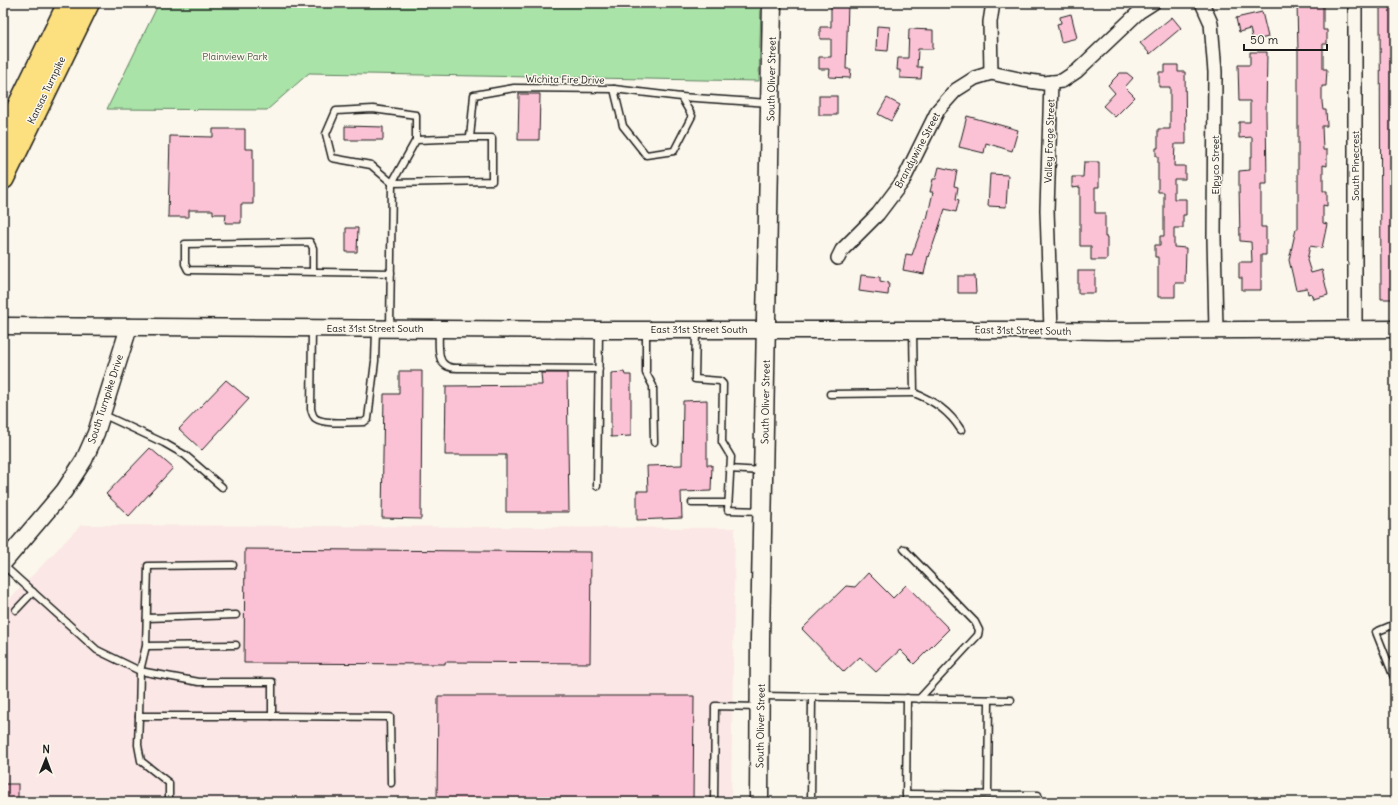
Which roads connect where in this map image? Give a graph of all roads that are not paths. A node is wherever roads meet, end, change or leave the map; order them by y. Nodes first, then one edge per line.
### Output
1 (69, 3) edge
2 (88, 3) edge
3 (772, 3) edge
4 (993, 3) edge
5 (1153, 3) edge
6 (1202, 3) edge
7 (1355, 3) edge
8 (991, 73) junction
9 (1051, 82) junction
10 (614, 89) junction
11 (681, 97) junction
12 (770, 103) junction
13 (470, 138) junction
14 (3, 139) edge
15 (416, 140) junction
16 (3, 178) edge
17 (392, 183) junction
18 (838, 258) dead end
19 (314, 272) junction
20 (391, 273) junction
21 (3, 326) edge
22 (129, 327) junction
23 (312, 328) junction
24 (383, 328) junction
25 (439, 328) junction
26 (646, 329) junction
27 (696, 329) junction
28 (766, 329) junction
29 (913, 329) junction
30 (1355, 329) junction
31 (1395, 329) edge
32 (599, 330) junction
33 (1050, 330) junction
34 (1216, 330) junction
35 (599, 369) junction
36 (914, 393) junction
37 (830, 394) dead end
38 (102, 414) junction
39 (961, 430) dead end
40 (654, 442) dead end
41 (729, 469) junction
42 (763, 471) junction
43 (597, 486) dead end
44 (222, 487) dead end
45 (692, 503) dead end
46 (728, 504) junction
47 (763, 511) junction
48 (904, 549) dead end
49 (3, 564) edge
50 (233, 565) dead end
51 (33, 592) junction
52 (16, 610) dead end
53 (236, 615) dead end
54 (147, 618) junction
55 (1395, 624) edge
56 (236, 645) dead end
57 (146, 646) junction
58 (140, 671) junction
59 (1395, 680) edge
60 (812, 697) junction
61 (907, 698) junction
62 (919, 699) junction
63 (989, 700) junction
64 (1011, 700) dead end
65 (760, 701) junction
66 (139, 716) junction
67 (272, 716) junction
68 (391, 783) dead end
69 (906, 794) junction
70 (988, 795) junction
71 (169, 802) edge
72 (714, 802) edge
73 (759, 802) edge
74 (811, 802) edge
75 (906, 802) edge
76 (1037, 802) edge

1 - 14 highway, Kansas Turnpike
2 - 16 highway, Kansas Turnpike
3 - 12 main road, South Oliver Street
4 - 8 street
5 - 9 street
6 - 34 street, Elpyco Street
7 - 30 street, South Pinecrest
8 - 9 street
8 - 18 street, Brandywine Street
9 - 33 street, Valley Forge Street
10 - 11 lane
10 - 11 lane, Wichita Fire Drive
10 - 13 lane, Wichita Fire Drive
11 - 12 lane
12 - 28 main road, South Oliver Street
13 - 15 lane
13 - 17 lane
15 - 17 lane
15 - 17 lane
17 - 20 lane
19 - 19 lane
19 - 20 lane
20 - 24 lane
21 - 22 street, East 31st Street South
22 - 23 street, East 31st Street South
22 - 38 street, South Turnpike Drive
23 - 24 street, East 31st Street South
23 - 24 lane
24 - 25 street, East 31st Street South
25 - 32 street, East 31st Street South
25 - 35 lane
26 - 27 street, East 31st Street South
26 - 32 street, East 31st Street South
26 - 40 lane
27 - 28 street, East 31st Street South
27 - 41 lane
28 - 29 street, East 31st Street South
28 - 42 main road, South Oliver Street
29 - 33 street, East 31st Street South
29 - 36 lane
30 - 31 street, East 31st Street South
30 - 34 street, East 31st Street South
32 - 35 lane
33 - 34 street, East 31st Street South
35 - 43 lane
36 - 37 lane
36 - 39 lane
38 - 44 lane
38 - 49 street, South Turnpike Drive
41 - 42 lane
41 - 46 lane
42 - 47 main road, South Oliver Street
45 - 46 lane
46 - 47 lane
47 - 65 main road, South Oliver Street
48 - 62 lane
49 - 51 lane
50 - 54 lane
51 - 52 lane
51 - 58 lane
53 - 54 lane
54 - 57 lane
55 - 59 lane
56 - 57 lane
57 - 58 lane
58 - 66 lane
58 - 67 lane
60 - 61 lane
60 - 65 lane
60 - 74 lane
61 - 62 lane
61 - 69 lane
62 - 63 lane
63 - 64 lane
63 - 70 lane
65 - 72 lane
65 - 73 main road, South Oliver Street
66 - 67 lane
66 - 71 lane
67 - 68 lane
69 - 70 lane
69 - 75 lane
70 - 76 lane

